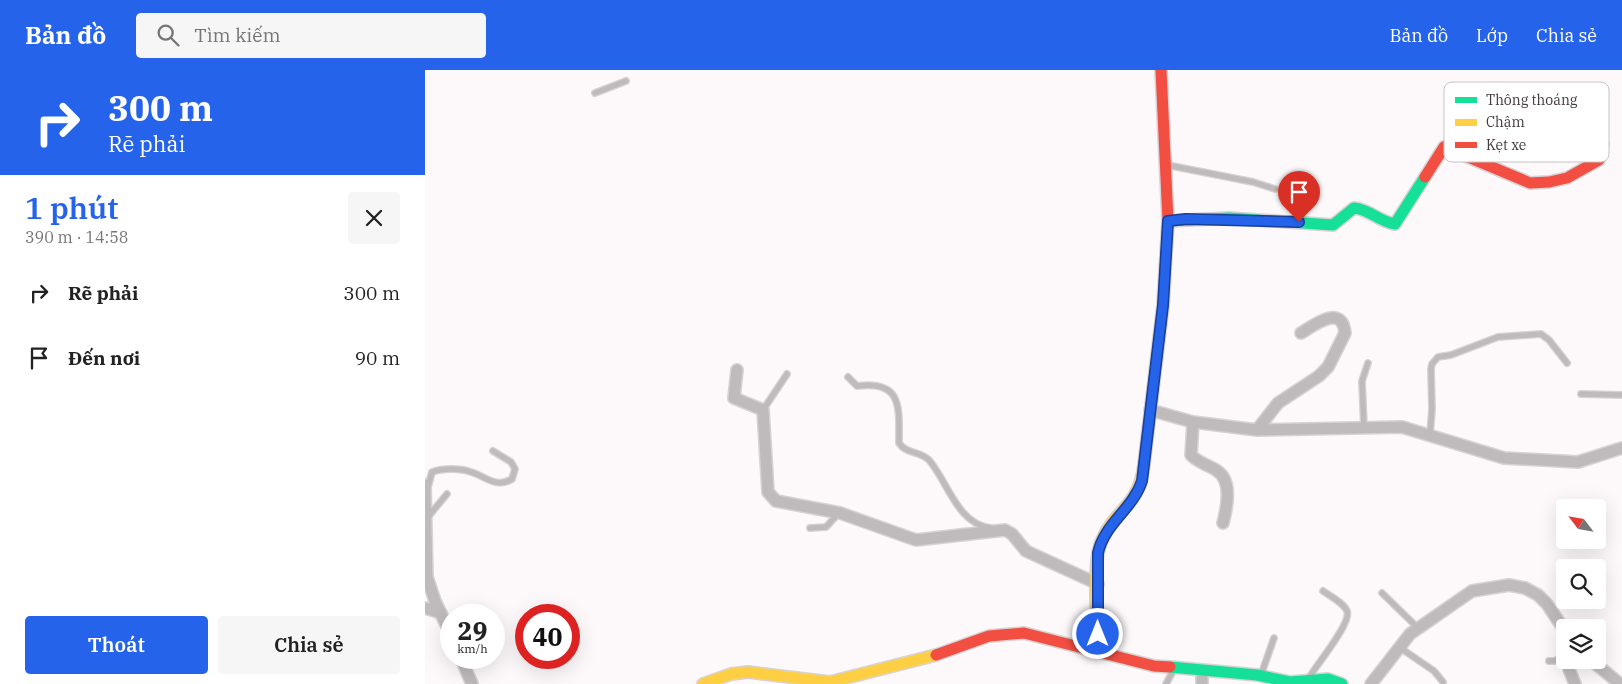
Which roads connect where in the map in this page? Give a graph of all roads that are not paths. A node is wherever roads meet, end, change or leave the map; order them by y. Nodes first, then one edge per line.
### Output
1 (1161, 70) edge
2 (625, 81) dead end
3 (595, 93) dead end
4 (1444, 147) edge
5 (1480, 162) edge
6 (1596, 162) edge
7 (1165, 165) junction
8 (1275, 189) dead end
9 (1168, 221) junction
10 (1301, 333) dead end
11 (1368, 362) dead end
12 (1567, 363) dead end
13 (737, 370) dead end
14 (787, 374) dead end
15 (848, 376) dead end
16 (1581, 394) dead end
17 (1622, 395) edge
18 (763, 410) junction
19 (1150, 410) junction
20 (1193, 422) junction
21 (1364, 428) junction
22 (1257, 430) junction
23 (1429, 435) junction
24 (1622, 448) edge
25 (493, 450) dead end
26 (426, 488) edge
27 (447, 494) dead end
28 (840, 513) junction
29 (426, 519) edge
30 (1223, 523) dead end
31 (810, 528) dead end
32 (1005, 530) junction
33 (1098, 584) junction
34 (1323, 591) dead end
35 (1382, 593) dead end
36 (425, 608) edge
37 (440, 610) edge
38 (440, 613) edge
39 (1557, 619) edge
40 (1418, 628) junction
41 (1274, 638) dead end
42 (1399, 647) junction
43 (1098, 651) junction
44 (1556, 660) edge
45 (1549, 661) dead end
46 (466, 669) edge
47 (1173, 669) junction
48 (1569, 669) edge
49 (1602, 669) edge
50 (1203, 671) junction
51 (1261, 675) junction
52 (1308, 680) junction
53 (1275, 681) edge
54 (709, 682) edge
55 (1443, 682) dead end
56 (830, 683) edge
57 (472, 684) edge
58 (1166, 684) edge
59 (1202, 684) edge
60 (1342, 684) edge
61 (1371, 684) edge
62 (1575, 684) edge
63 (1620, 684) edge

1 - 7 street
2 - 3 lane
4 - 9 street
5 - 6 street
7 - 8 lane
7 - 9 street
9 - 19 street
10 - 22 street
11 - 21 lane
12 - 23 lane
13 - 18 street
14 - 18 lane
15 - 32 lane
16 - 17 lane
18 - 28 street
19 - 20 street
19 - 33 street
20 - 22 street
20 - 30 street
21 - 22 street
21 - 23 street
23 - 24 street
25 - 26 lane
26 - 29 street
27 - 29 lane
28 - 31 lane
28 - 32 street
29 - 37 street
32 - 33 street
33 - 43 street
34 - 52 lane
35 - 40 lane
36 - 38 street
39 - 40 street
40 - 42 street
41 - 51 lane
42 - 55 lane
42 - 61 street
43 - 47 street
43 - 56 street
44 - 45 lane
46 - 57 street
47 - 50 street
47 - 58 lane
48 - 62 street
49 - 63 street
50 - 51 street
50 - 59 street
51 - 53 street
52 - 53 street
52 - 60 street
54 - 56 street

